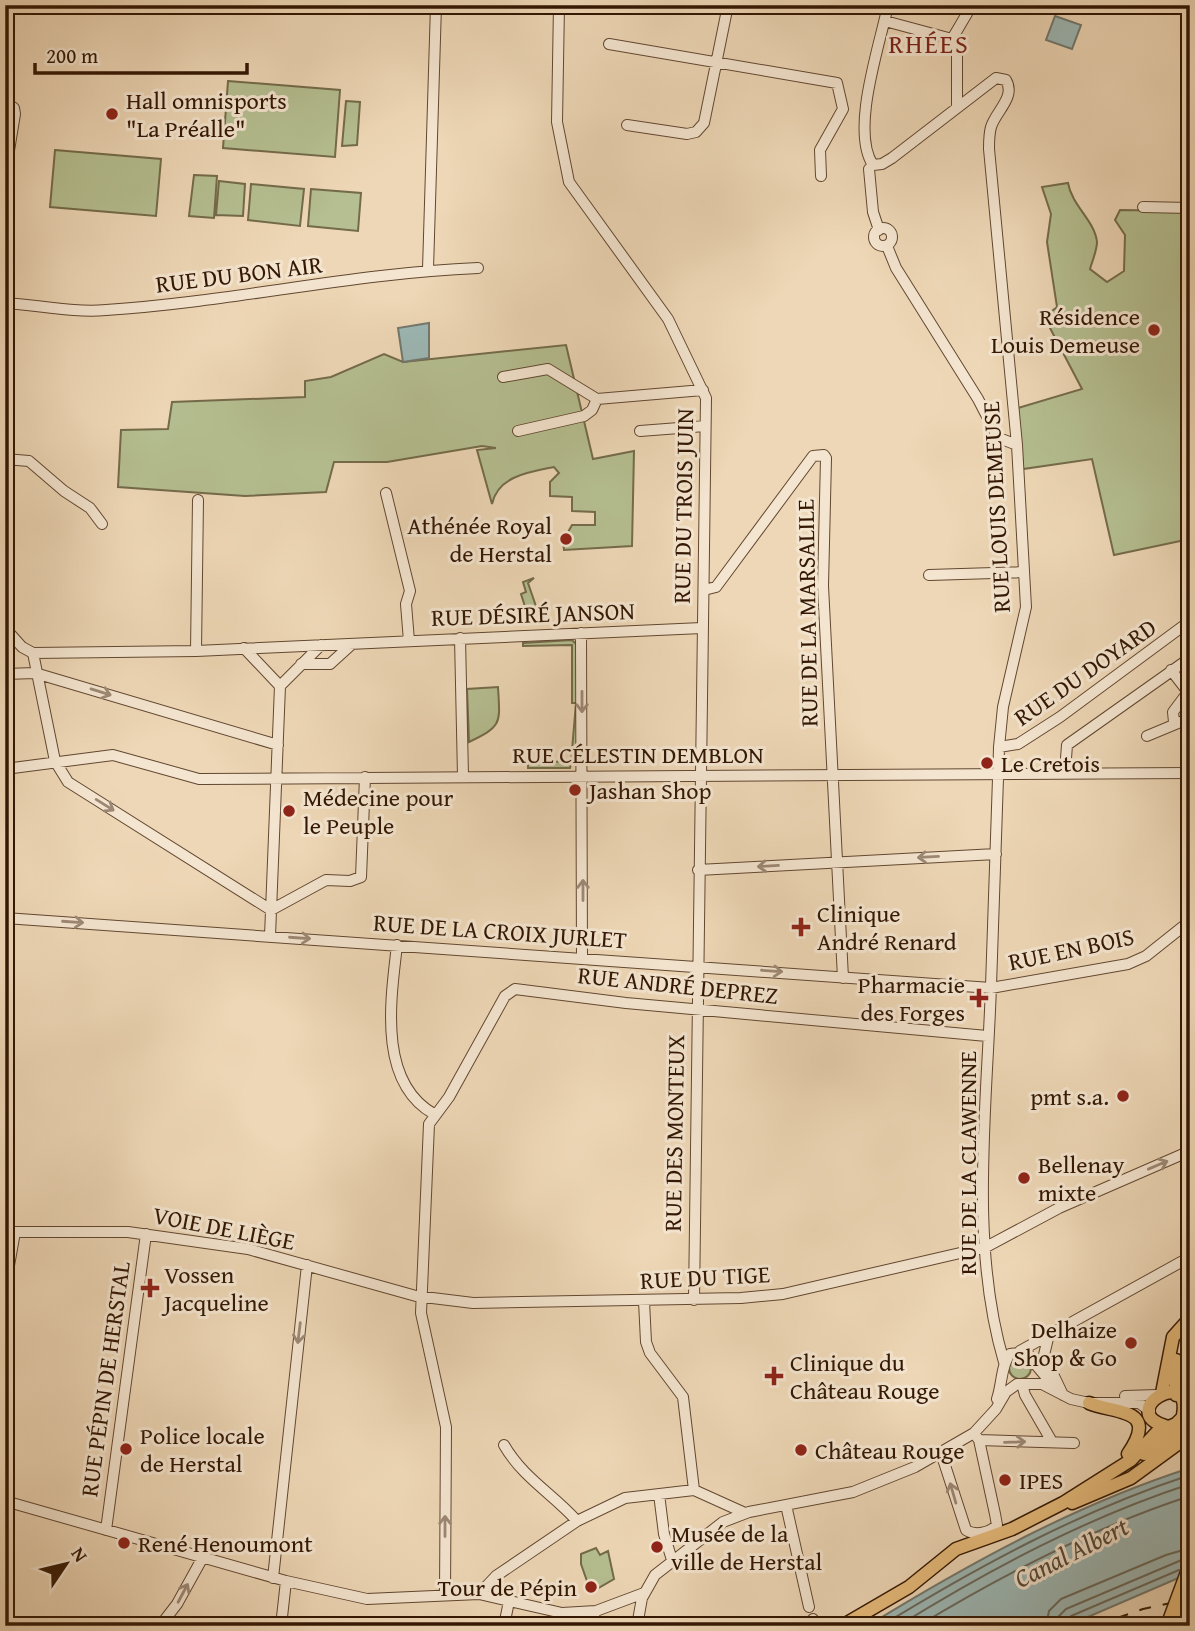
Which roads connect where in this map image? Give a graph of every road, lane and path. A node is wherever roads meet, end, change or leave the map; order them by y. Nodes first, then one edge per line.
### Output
1 (436, 5) edge
2 (559, 5) edge
3 (729, 5) edge
4 (971, 5) edge
5 (886, 6) edge
6 (885, 21) junction
7 (952, 39) junction
8 (609, 44) dead end
9 (718, 62) junction
10 (5, 102) edge
11 (957, 107) junction
12 (627, 125) dead end
13 (869, 169) dead end
14 (5, 175) edge
15 (821, 176) dead end
16 (1143, 207) dead end
17 (1190, 208) edge
18 (478, 268) dead end
19 (428, 269) junction
20 (5, 303) edge
21 (503, 377) dead end
22 (704, 390) junction
23 (597, 399) junction
24 (705, 426) junction
25 (518, 431) dead end
26 (640, 431) dead end
27 (1017, 445) junction
28 (5, 459) edge
29 (386, 493) dead end
30 (198, 500) dead end
31 (102, 524) dead end
32 (1024, 572) junction
33 (929, 575) dead end
34 (704, 590) junction
35 (1190, 621) edge
36 (5, 628) edge
37 (702, 628) junction
38 (582, 633) junction
39 (460, 638) junction
40 (409, 641) junction
41 (352, 644) junction
42 (321, 645) junction
43 (244, 648) junction
44 (197, 651) junction
45 (33, 653) junction
46 (1190, 658) edge
47 (301, 664) junction
48 (1171, 670) junction
49 (35, 673) junction
50 (5, 674) edge
51 (281, 686) junction
52 (1189, 692) edge
53 (1147, 736) dead end
54 (278, 745) junction
55 (999, 747) junction
56 (55, 761) junction
57 (5, 769) edge
58 (1065, 772) junction
59 (1190, 773) edge
60 (831, 774) junction
61 (999, 774) junction
62 (701, 775) junction
63 (463, 776) junction
64 (583, 776) junction
65 (277, 777) junction
66 (365, 777) junction
67 (996, 854) junction
68 (836, 863) junction
69 (698, 870) junction
70 (271, 909) junction
71 (5, 918) edge
72 (1190, 920) edge
73 (270, 936) junction
74 (397, 945) junction
75 (582, 958) junction
76 (697, 966) junction
77 (842, 978) junction
78 (991, 988) junction
79 (696, 1008) junction
80 (988, 1036) junction
81 (434, 1114) junction
82 (1190, 1152) edge
83 (146, 1234) junction
84 (986, 1247) junction
85 (1190, 1257) edge
86 (307, 1265) junction
87 (5, 1288) edge
88 (422, 1297) junction
89 (694, 1300) junction
90 (644, 1301) junction
91 (1187, 1321) edge
92 (1049, 1334) junction
93 (997, 1338) junction
94 (1019, 1351) junction
95 (1036, 1364) junction
96 (1004, 1367) junction
97 (1022, 1384) junction
98 (1159, 1394) junction
99 (1064, 1395) junction
100 (1112, 1402) junction
101 (1089, 1404) junction
102 (1185, 1408) edge
103 (990, 1415) junction
104 (1156, 1419) junction
105 (1190, 1435) edge
106 (977, 1436) junction
107 (1051, 1440) junction
108 (1074, 1443) dead end
109 (504, 1445) dead end
110 (941, 1453) junction
111 (1129, 1457) junction
112 (694, 1490) junction
113 (659, 1494) junction
114 (5, 1501) edge
115 (786, 1505) junction
116 (745, 1513) junction
117 (1042, 1515) junction
118 (577, 1521) junction
119 (106, 1530) junction
120 (203, 1557) junction
121 (672, 1560) junction
122 (1189, 1569) edge
123 (273, 1578) junction
124 (286, 1581) junction
125 (644, 1593) junction
126 (445, 1594) junction
127 (479, 1594) junction
128 (1190, 1594) edge
129 (509, 1601) junction
130 (809, 1607) dead end
131 (596, 1611) junction
132 (562, 1613) junction
133 (855, 1622) edge
134 (160, 1626) edge
135 (281, 1626) edge
136 (504, 1626) edge
137 (576, 1626) edge
138 (589, 1626) edge
139 (637, 1626) edge
140 (842, 1626) edge
141 (1167, 1626) edge
142 (1178, 1626) edge

1 - 19 street
2 - 22 street, RUE DU TROIS JUIN
3 - 9 street
4 - 7 street
5 - 6 street
6 - 7 street
6 - 11 street
7 - 11 street
8 - 9 street
9 - 12 street
9 - 15 street
10 - 14 street
11 - 27 street, RUE LOUIS DEMEUSE
13 - 27 street
16 - 17 street
18 - 19 street, RUE DU BON AIR
19 - 20 street, RUE DU BON AIR
21 - 23 street
22 - 23 street
22 - 24 street, RUE DU TROIS JUIN
23 - 25 street
24 - 26 street
24 - 34 street, RUE DU TROIS JUIN
27 - 32 street, RUE LOUIS DEMEUSE
28 - 31 street
29 - 40 street, RUE DÉSIRÉ JANSON
30 - 44 street
32 - 33 street
32 - 55 street, RUE LOUIS DEMEUSE
34 - 37 street, RUE DU TROIS JUIN
34 - 60 street, RUE DE LA MARSALILE
35 - 55 street, RUE DU DOYARD
36 - 45 street
37 - 38 street, RUE DÉSIRÉ JANSON
37 - 62 street, RUE DU TROIS JUIN
38 - 39 street, RUE DÉSIRÉ JANSON
38 -> 64 street
39 - 40 street, RUE DÉSIRÉ JANSON
39 - 63 street
40 - 41 street, RUE DÉSIRÉ JANSON
41 - 42 street, RUE DÉSIRÉ JANSON
41 - 47 street
42 - 43 street, RUE DÉSIRÉ JANSON
42 - 47 street
43 - 44 street, RUE DÉSIRÉ JANSON
43 - 51 street
44 - 45 street, RUE DÉSIRÉ JANSON
45 - 49 street
46 - 48 street
47 - 51 street
48 - 52 street
48 - 58 street
49 - 50 street
49 -> 54 street
49 - 56 street
51 - 54 street
52 - 53 street
54 - 65 street
55 - 61 street, RUE LOUIS DEMEUSE
56 - 57 street, RUE CÉLESTIN DEMBLON
56 - 65 street, RUE CÉLESTIN DEMBLON
56 -> 70 street
58 - 59 street, RUE CÉLESTIN DEMBLON
58 - 61 street, RUE CÉLESTIN DEMBLON
60 - 61 street, RUE CÉLESTIN DEMBLON
60 - 62 street, RUE CÉLESTIN DEMBLON
60 - 68 street
61 - 67 street, RUE LOUIS DEMEUSE
62 - 64 street, RUE CÉLESTIN DEMBLON
62 - 69 street, RUE DU TROIS JUIN
63 - 64 street, RUE CÉLESTIN DEMBLON
63 - 66 street, RUE CÉLESTIN DEMBLON
75 -> 64 street
65 - 66 street, RUE CÉLESTIN DEMBLON
65 - 70 street
66 - 70 street
67 -> 68 street
67 - 78 street, RUE LOUIS DEMEUSE
68 -> 69 street
68 - 77 street
69 - 76 street, RUE DU TROIS JUIN
70 - 73 street
71 -> 73 street, RUE DE LA CROIX JURLET
72 - 78 street, RUE EN BOIS
73 -> 74 street, RUE DE LA CROIX JURLET
74 - 75 street, RUE DE LA CROIX JURLET
74 - 81 street
75 - 76 street, RUE DE LA CROIX JURLET
76 -> 77 street, RUE DE LA CROIX JURLET
76 - 79 street, RUE DES MONTEUX
77 - 78 street, RUE DE LA CROIX JURLET
78 - 80 street, RUE DE LA CLAWENNE
79 - 80 street, RUE ANDRÉ DEPREZ
79 - 81 street, RUE ANDRÉ DEPREZ
79 - 89 street, RUE DES MONTEUX
80 - 84 street, RUE DE LA CLAWENNE
81 - 88 street
84 -> 82 street, RUE DU TIGE
83 - 86 street, VOIE DE LIÈGE
83 - 87 street, VOIE DE LIÈGE
83 - 119 street, RUE PÉPIN DE HERSTAL
84 - 89 street, RUE DU TIGE
84 - 93 street, RUE DE LA CLAWENNE
85 - 92 street
86 - 88 street, VOIE DE LIÈGE
86 -> 123 street
88 - 90 street, RUE DU TIGE
126 -> 88 street
89 - 90 street, RUE DU TIGE
90 - 112 street
91 - 98 main road
91 - 102 main road
92 - 94 street
92 - 95 street
92 - 99 street
93 - 94 street
93 - 96 street, RUE DE LA CLAWENNE
94 - 95 street
94 - 96 street
95 - 97 street
95 - 99 street
96 - 97 street
96 - 103 street
97 - 99 street
97 - 103 street
97 - 107 street
98 - 100 street
98 - 102 main road
98 - 104 main road
99 - 101 street
100 - 101 street
100 - 104 street
101 - 111 main road
102 - 104 main road
102 - 111 main road
103 - 106 street
104 - 111 main road
105 - 117 main road
106 -> 107 street
106 - 110 street
106 -> 110 street
107 - 108 street
109 - 118 street
110 - 115 street
111 - 117 main road
112 - 113 street
112 - 116 street
113 - 118 street
113 - 121 street
114 - 119 street
115 - 116 street
115 - 130 street
116 - 121 street
117 - 133 main road
118 - 127 street
119 - 120 street
120 - 123 street
134 -> 120 street
121 - 125 street
122 - 141 main road, bridge
123 - 124 street
124 - 126 street
124 - 135 street
125 - 131 street
125 - 139 street
126 - 127 street
127 - 129 street
128 - 142 main road, bridge
129 - 132 street
129 - 136 street
131 - 132 street
131 - 138 street
132 - 137 street
133 - 140 main road

